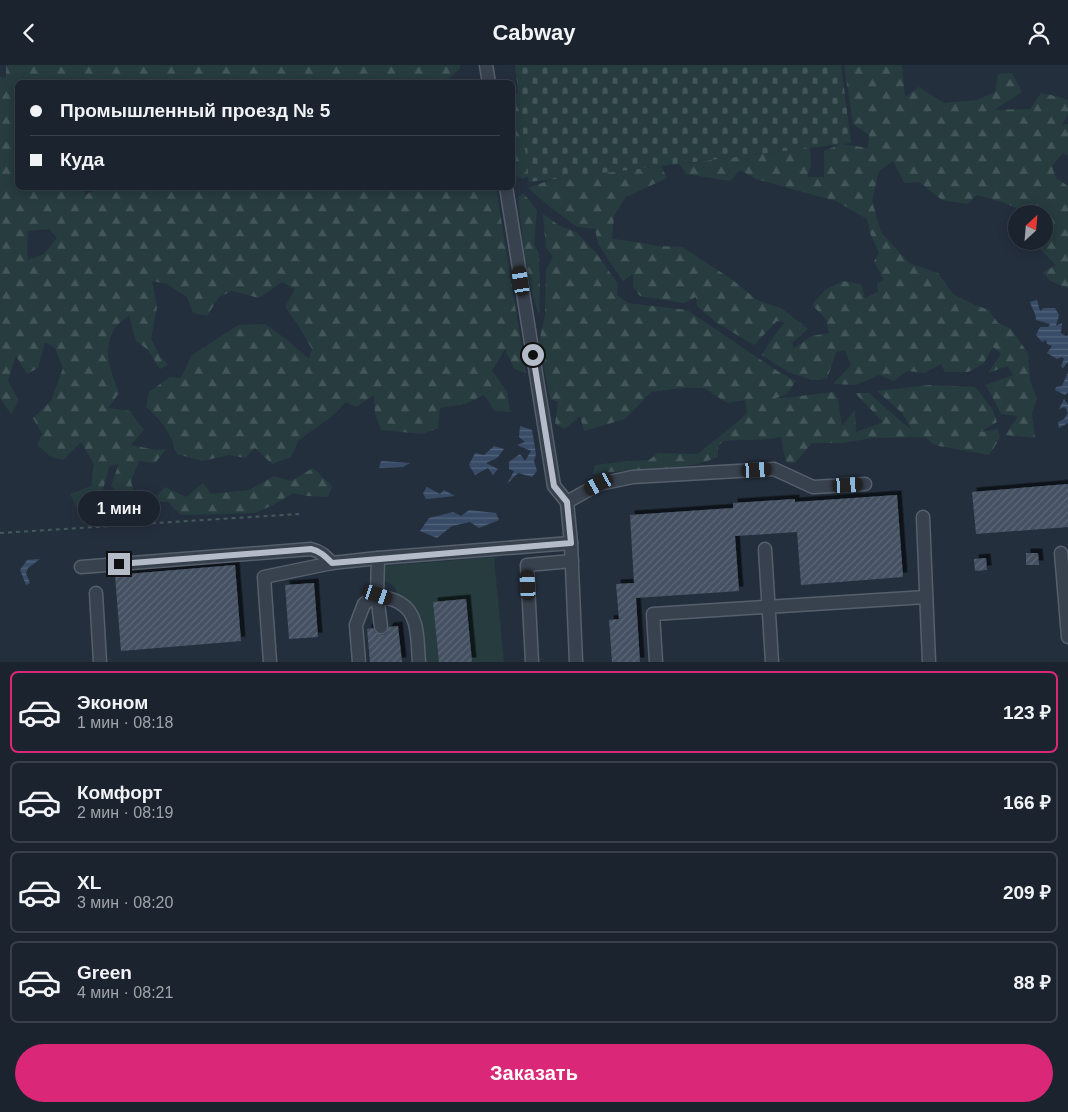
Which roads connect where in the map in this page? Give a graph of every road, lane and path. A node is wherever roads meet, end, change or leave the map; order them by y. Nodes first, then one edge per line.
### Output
1 (486, 65) edge
2 (488, 80) edge
3 (506, 190) edge
4 (866, 484) dead end
5 (567, 502) junction
6 (300, 514) dead end
7 (923, 517) dead end
8 (0, 533) edge
9 (571, 543) junction
10 (765, 549) dead end
11 (1061, 553) dead end
12 (378, 558) junction
13 (572, 561) junction
14 (332, 563) junction
15 (81, 567) dead end
16 (96, 593) dead end
17 (378, 595) junction
18 (926, 597) junction
19 (769, 607) junction
20 (381, 627) dead end
21 (1068, 637) edge
22 (100, 662) edge
23 (270, 662) edge
24 (359, 662) edge
25 (419, 662) edge
26 (532, 662) edge
27 (576, 662) edge
28 (656, 662) edge
29 (772, 662) edge
30 (929, 662) edge

1 - 2 street
3 - 5 street
4 - 5 street
5 - 9 street
6 - 8 path
7 - 18 street
9 - 12 street
9 - 13 street
10 - 19 street
11 - 21 street
12 - 14 street
12 - 17 street
13 - 26 street
13 - 27 street
14 - 15 street
14 - 23 street
16 - 22 street
17 - 20 street
17 - 24 street
17 - 25 street
18 - 19 street
18 - 30 street
19 - 28 street
19 - 29 street

